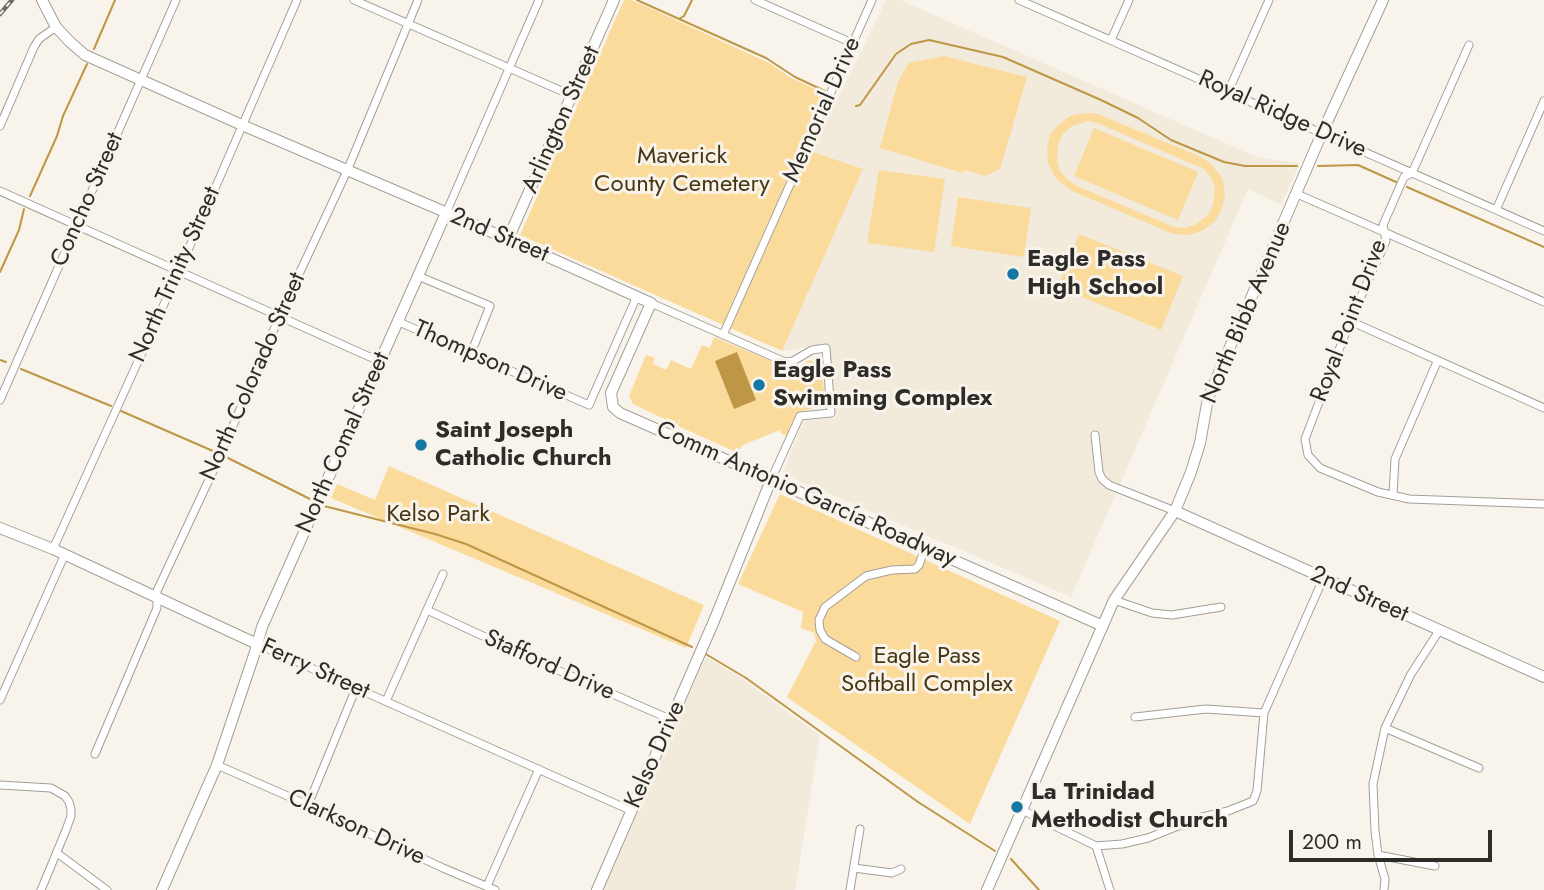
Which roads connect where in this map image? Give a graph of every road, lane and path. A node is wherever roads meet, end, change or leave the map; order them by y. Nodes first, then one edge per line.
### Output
1 (42, 0) edge
2 (176, 0) edge
3 (297, 0) edge
4 (354, 0) edge
5 (418, 0) edge
6 (539, 0) edge
7 (614, 0) edge
8 (755, 0) edge
9 (872, 0) edge
10 (1019, 0) edge
11 (1129, 0) edge
12 (1269, 0) edge
13 (1383, 0) edge
14 (1030, 2) edge
15 (408, 23) junction
16 (56, 27) junction
17 (1111, 40) junction
18 (852, 43) junction
19 (1469, 45) dead end
20 (510, 68) junction
21 (140, 80) junction
22 (1228, 92) junction
23 (573, 96) junction
24 (1544, 101) edge
25 (242, 125) junction
26 (0, 126) edge
27 (1322, 133) junction
28 (347, 170) junction
29 (1412, 173) junction
30 (0, 191) edge
31 (1297, 194) junction
32 (1496, 210) junction
33 (446, 213) junction
34 (77, 225) junction
35 (1544, 231) edge
36 (1385, 233) junction
37 (508, 239) junction
38 (179, 271) junction
39 (418, 276) junction
40 (636, 296) junction
41 (1544, 302) edge
42 (651, 303) junction
43 (280, 315) junction
44 (1350, 321) junction
45 (399, 322) junction
46 (723, 335) junction
47 (471, 353) junction
48 (381, 362) junction
49 (1437, 362) junction
50 (0, 400) edge
51 (1544, 408) edge
52 (1095, 435) dead end
53 (771, 480) junction
54 (1393, 495) junction
55 (1544, 504) edge
56 (1175, 512) junction
57 (0, 528) edge
58 (925, 548) junction
59 (53, 549) junction
60 (65, 554) junction
61 (443, 574) dead end
62 (1323, 579) junction
63 (157, 598) junction
64 (1114, 600) junction
65 (1221, 607) dead end
66 (427, 610) junction
67 (1103, 626) junction
68 (1438, 631) junction
69 (257, 644) junction
70 (856, 657) dead end
71 (1544, 677) edge
72 (356, 688) junction
73 (0, 701) edge
74 (386, 701) junction
75 (1264, 713) junction
76 (1135, 717) dead end
77 (672, 720) junction
78 (1385, 728) junction
79 (95, 754) dead end
80 (217, 765) junction
81 (1479, 768) dead end
82 (539, 769) junction
83 (0, 785) edge
84 (308, 805) junction
85 (1022, 810) junction
86 (632, 811) junction
87 (860, 829) dead end
88 (1096, 846) junction
89 (58, 853) junction
90 (1378, 855) junction
91 (1435, 866) dead end
92 (854, 868) junction
93 (901, 869) dead end
94 (487, 886) junction
95 (41, 890) edge
96 (107, 890) edge
97 (162, 890) edge
98 (495, 890) edge
99 (597, 890) edge
100 (850, 890) edge
101 (987, 890) edge
102 (1110, 890) edge
103 (1384, 890) edge

1 - 16 street, 2nd Street
2 - 21 street, Concho Street
3 - 25 street, North Trinity Street
4 - 15 street
5 - 15 street, North Colorado Street
6 - 20 street, North Comal Street
7 - 23 street, Arlington Street
8 - 18 street
9 - 18 street, Memorial Drive
10 - 14 street, Royal Ridge Drive
11 - 17 street
12 - 22 street
13 - 27 street, North Bibb Avenue
14 - 17 street, Royal Ridge Drive
15 - 20 street
15 - 28 street, North Colorado Street
16 - 21 street, 2nd Street
16 - 26 street
17 - 22 street, Royal Ridge Drive
18 - 46 street, Memorial Drive
19 - 29 street, Royal Point Drive
20 - 23 street
20 - 33 street, North Comal Street
21 - 25 street, 2nd Street
21 - 34 street, Concho Street
22 - 27 street, Royal Ridge Drive
23 - 37 street, Arlington Street
24 - 32 street
25 - 28 street, 2nd Street
25 - 38 street, North Trinity Street
27 - 29 street, Royal Ridge Drive
27 - 31 street, North Bibb Avenue
28 - 33 street, 2nd Street
28 - 43 street, North Colorado Street
29 - 32 street, Royal Ridge Drive
29 - 36 street, Royal Point Drive
30 - 34 street
31 - 36 street
31 - 56 street, North Bibb Avenue
32 - 35 street, Royal Ridge Drive
33 - 37 street, 2nd Street
33 - 39 street, North Comal Street
34 - 38 street
34 - 50 street, Concho Street
36 - 41 street
36 - 44 street, Royal Point Drive
37 - 40 street, 2nd Street
38 - 43 street
38 - 59 street, North Trinity Street
39 - 45 street, North Comal Street
39 - 47 street
40 - 42 street, 2nd Street
40 - 47 street, Thompson Drive
42 - 46 street, 2nd Street
42 - 53 street, Comm Antonio García Roadway
43 - 48 street
43 - 63 street, North Colorado Street
44 - 49 street
44 - 54 street, Royal Point Drive
45 - 47 street, Thompson Drive
45 - 48 street, North Comal Street
46 - 53 street, 2nd Street
48 - 69 street, North Comal Street
49 - 51 street
49 - 54 street
52 - 56 street
53 - 58 street, Comm Antonio García Roadway
53 - 77 street, Kelso Drive
54 - 55 street
56 - 62 street, 2nd Street
56 - 64 street, North Bibb Avenue
57 - 59 street, Ferry Street
58 - 67 street, Comm Antonio García Roadway
58 - 70 street
59 - 60 street, Ferry Street
60 - 63 street, Ferry Street
60 - 73 street
61 - 66 street
62 - 68 street, 2nd Street
62 - 75 street
63 - 69 street, Ferry Street
63 - 79 street, North Colorado Street
64 - 65 street
64 - 67 street, North Bibb Avenue
66 - 74 street
66 - 77 street, Stafford Drive
67 - 85 street, North Bibb Avenue
68 - 71 street, 2nd Street
68 - 78 street
69 - 72 street, Ferry Street
69 - 80 street, North Comal Street
72 - 74 street, Ferry Street
72 - 84 street
74 - 82 street, Ferry Street
75 - 76 street
75 - 88 street
77 - 86 street, Kelso Drive
78 - 81 street
78 - 90 street
80 - 84 street, Clarkson Drive
80 - 97 street, North Comal Street
82 - 86 street, Ferry Street
82 - 94 street
83 - 89 street
84 - 94 street, Clarkson Drive
85 - 88 street
85 - 101 street, North Bibb Avenue
86 - 99 street, Kelso Drive
87 - 92 street
88 - 102 street
89 - 95 street
89 - 96 street
90 - 91 street
90 - 103 street
92 - 93 street
92 - 100 street
94 - 98 street, Clarkson Drive

